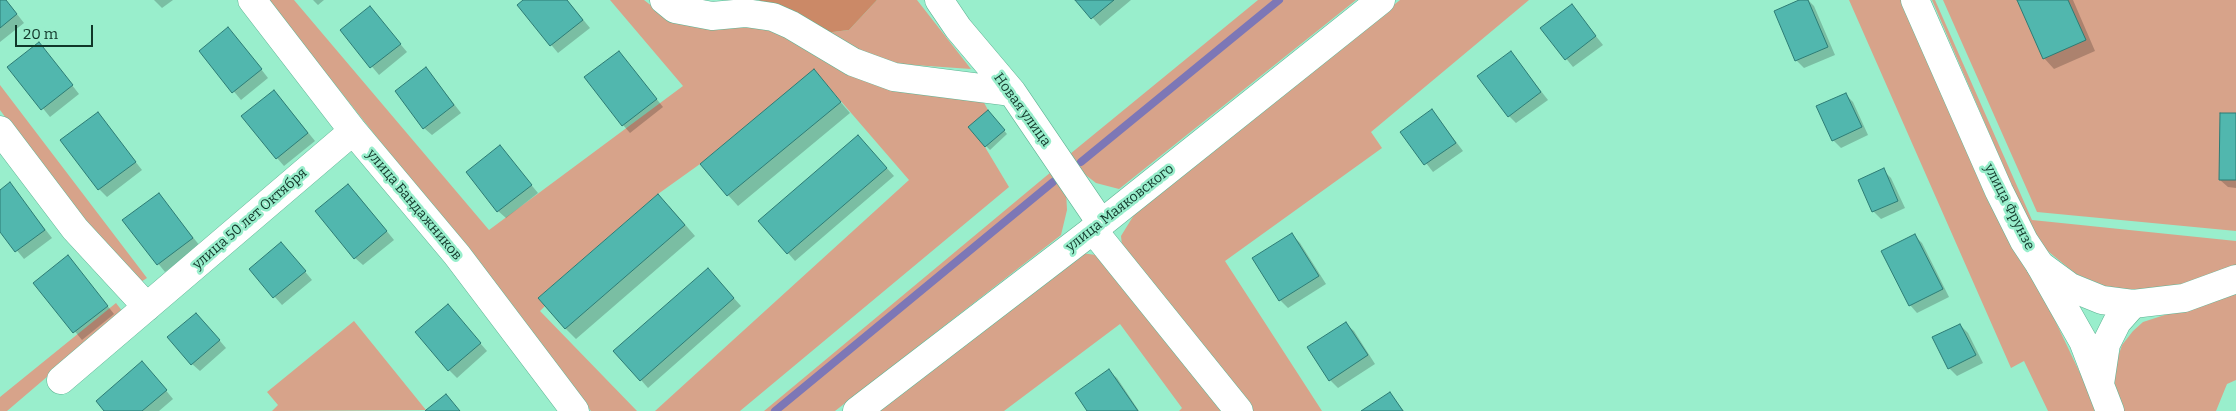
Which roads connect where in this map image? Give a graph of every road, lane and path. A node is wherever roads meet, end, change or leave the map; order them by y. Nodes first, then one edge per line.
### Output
1 (252, 0) edge
2 (664, 0) edge
3 (939, 0) edge
4 (1380, 0) edge
5 (1915, 0) edge
6 (1012, 92) junction
7 (0, 130) edge
8 (353, 131) junction
9 (1097, 227) junction
10 (2040, 265) junction
11 (2236, 279) edge
12 (2133, 304) junction
13 (147, 307) junction
14 (60, 380) dead end
15 (2105, 399) edge
16 (575, 411) edge
17 (857, 411) edge
18 (1239, 411) edge

1 - 8 street, улица Бандажников
2 - 6 street
3 - 6 street, Новая улица
4 - 9 street, улица Маяковского
5 - 10 street, улица Фрунзе
6 - 9 street, Новая улица
7 - 13 street
8 - 13 street, улица 50 лет Октября
8 - 16 street, улица Бандажников
9 - 17 street, улица Маяковского
9 - 18 street, Новая улица
10 - 12 street
10 - 15 street, улица Фрунзе
11 - 12 street
12 - 15 street
13 - 14 street, улица 50 лет Октября

